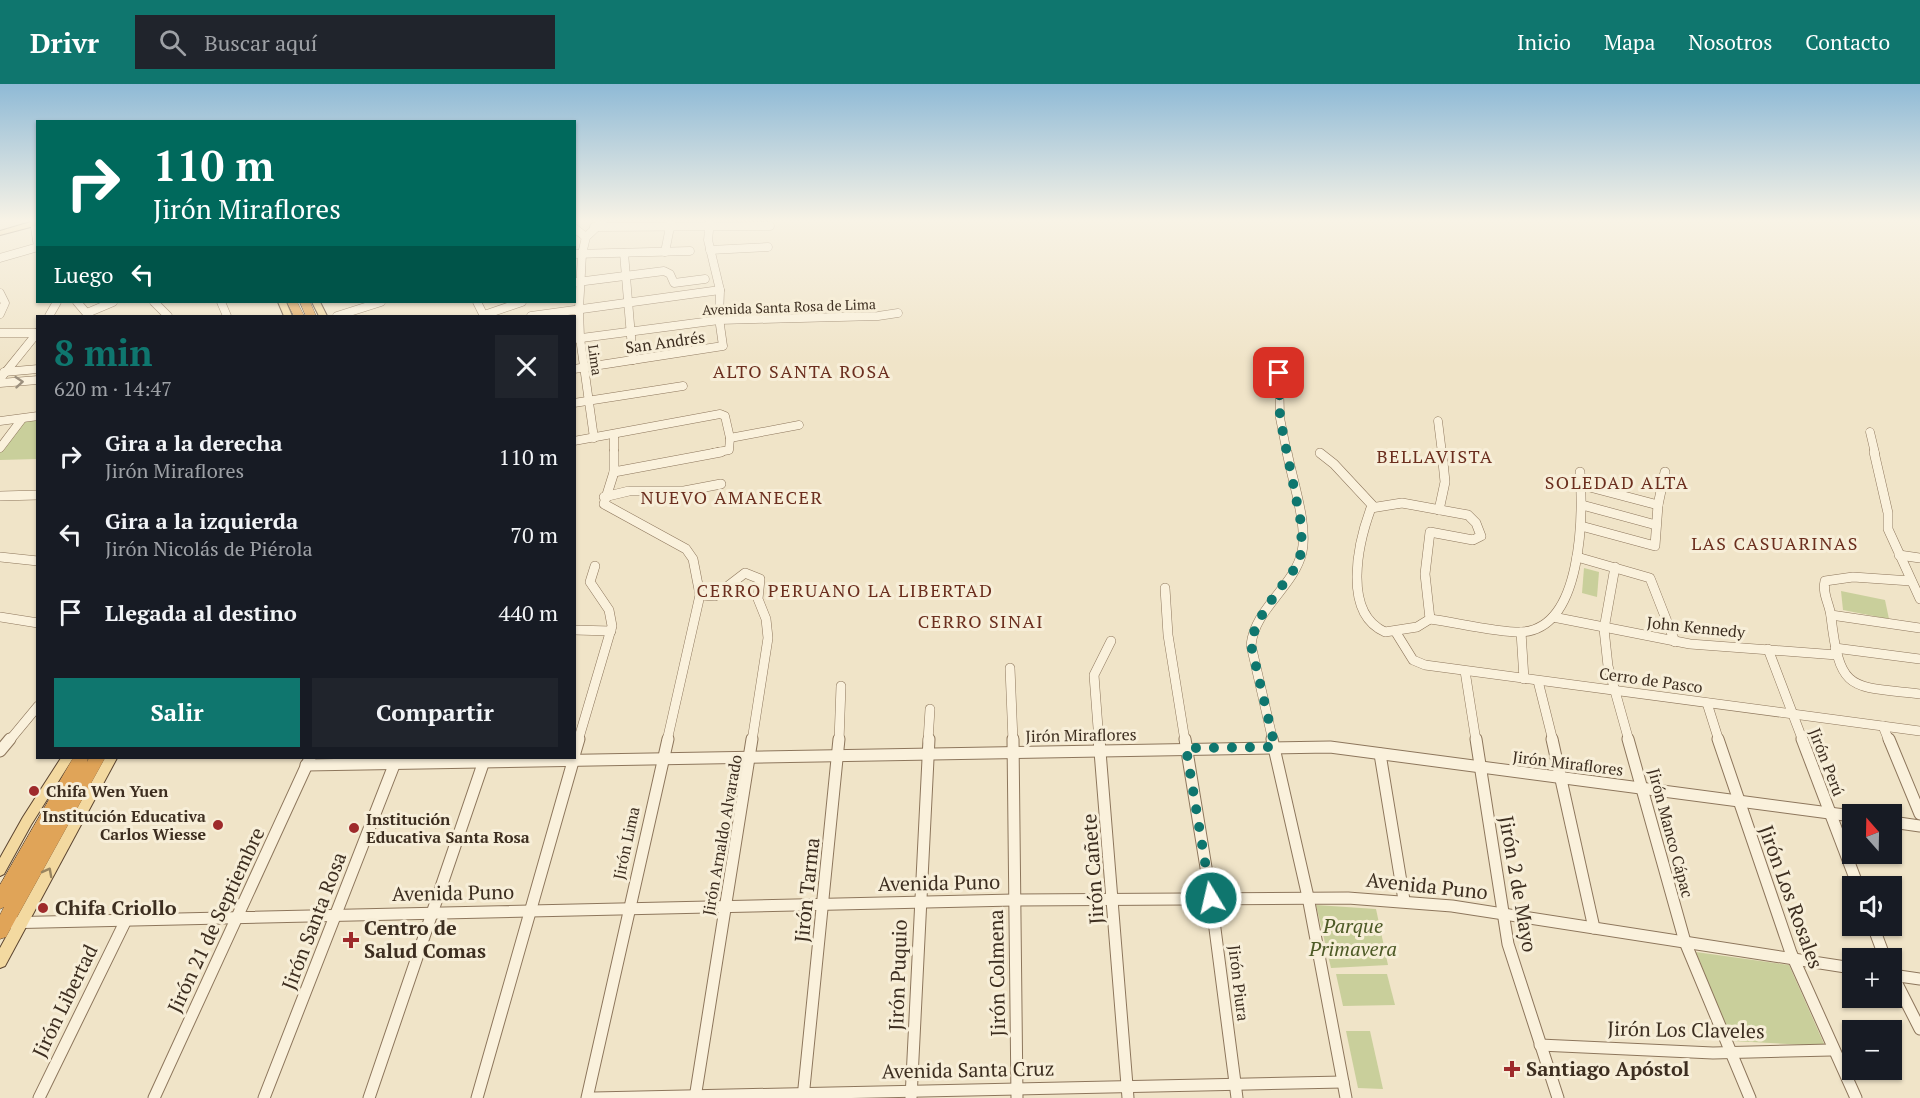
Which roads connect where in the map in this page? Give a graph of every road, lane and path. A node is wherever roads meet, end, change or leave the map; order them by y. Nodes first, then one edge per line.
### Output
1 (625, 268) edge
2 (715, 268) edge
3 (626, 274) junction
4 (705, 279) dead end
5 (578, 282) edge
6 (720, 290) junction
7 (0, 292) edge
8 (630, 301) junction
9 (78, 303) edge
10 (111, 303) edge
11 (155, 303) edge
12 (378, 303) edge
13 (519, 303) edge
14 (579, 309) junction
15 (898, 313) dead end
16 (0, 314) edge
17 (88, 315) edge
18 (167, 315) edge
19 (340, 315) edge
20 (487, 315) edge
21 (538, 315) edge
22 (719, 320) junction
23 (36, 332) edge
24 (630, 332) junction
25 (0, 333) edge
26 (36, 333) edge
27 (577, 339) edge
28 (633, 360) junction
29 (584, 367) junction
30 (36, 369) edge
31 (576, 369) edge
32 (3, 372) edge
33 (1279, 373) dead end
34 (36, 380) edge
35 (0, 381) edge
36 (683, 386) dead end
37 (589, 401) junction
38 (576, 403) edge
39 (36, 416) edge
40 (22, 419) junction
41 (0, 421) edge
42 (1438, 421) dead end
43 (799, 425) dead end
44 (1870, 432) dead end
45 (614, 434) junction
46 (594, 438) junction
47 (730, 438) junction
48 (576, 441) edge
49 (0, 448) edge
50 (1320, 453) dead end
51 (614, 472) junction
52 (1581, 472) dead end
53 (1665, 472) dead end
54 (721, 484) dead end
55 (1582, 485) junction
56 (36, 495) edge
57 (0, 496) edge
58 (604, 497) junction
59 (1582, 505) junction
60 (1658, 505) junction
61 (1371, 509) junction
62 (1438, 510) junction
63 (1656, 525) junction
64 (1580, 530) junction
65 (1899, 555) junction
66 (0, 557) edge
67 (1577, 557) junction
68 (1920, 558) edge
69 (36, 561) edge
70 (595, 566) dead end
71 (1615, 567) junction
72 (1911, 581) junction
73 (1165, 588) dead end
74 (700, 595) junction
75 (1920, 599) edge
76 (1831, 615) junction
77 (0, 617) edge
78 (1553, 617) junction
79 (35, 619) edge
80 (1430, 619) junction
81 (1920, 628) edge
82 (1604, 629) junction
83 (576, 630) edge
84 (611, 631) junction
85 (1395, 631) junction
86 (1521, 632) junction
87 (1111, 641) dead end
88 (1675, 642) junction
89 (1768, 649) junction
90 (1836, 651) junction
91 (1920, 659) edge
92 (1010, 668) dead end
93 (1465, 671) junction
94 (1524, 679) junction
95 (1538, 681) junction
96 (841, 686) dead end
97 (1614, 690) junction
98 (1920, 694) edge
99 (1707, 703) junction
100 (36, 708) edge
101 (930, 709) dead end
102 (1790, 713) junction
103 (1883, 726) junction
104 (1920, 731) edge
105 (1275, 747) junction
106 (1186, 748) junction
107 (1102, 750) junction
108 (0, 751) edge
109 (576, 751) edge
110 (1016, 751) junction
111 (929, 752) junction
112 (839, 754) junction
113 (1380, 754) junction
114 (751, 756) junction
115 (576, 758) edge
116 (662, 758) junction
117 (66, 759) edge
118 (80, 759) edge
119 (96, 759) edge
120 (110, 759) edge
121 (484, 759) edge
122 (574, 759) edge
123 (396, 760) edge
124 (308, 761) edge
125 (1479, 767) junction
126 (1562, 778) junction
127 (1643, 788) junction
128 (1737, 801) junction
129 (1830, 813) junction
130 (1920, 814) edge
131 (1842, 815) edge
132 (1902, 823) edge
133 (1920, 826) edge
134 (0, 870) edge
135 (1854, 876) edge
136 (1308, 897) junction
137 (1211, 898) junction
138 (1114, 899) junction
139 (1014, 900) junction
140 (1404, 900) junction
141 (0, 902) edge
142 (919, 903) junction
143 (823, 905) junction
144 (725, 907) junction
145 (629, 909) junction
146 (531, 911) junction
147 (430, 914) junction
148 (1502, 914) junction
149 (336, 915) junction
150 (236, 918) junction
151 (126, 920) junction
152 (6, 925) edge
153 (1594, 928) junction
154 (1685, 942) junction
155 (1792, 959) junction
156 (0, 961) edge
157 (1842, 966) edge
158 (1902, 976) edge
159 (1920, 979) edge
160 (1902, 994) edge
161 (1920, 1029) edge
162 (1540, 1045) junction
163 (1831, 1050) junction
164 (1731, 1052) junction
165 (1343, 1082) junction
166 (1236, 1084) junction
167 (1128, 1092) edge
168 (1017, 1093) edge
169 (911, 1095) edge
170 (803, 1096) edge
171 (696, 1097) edge
172 (39, 1098) edge
173 (154, 1098) edge
174 (264, 1098) edge
175 (369, 1098) edge
176 (477, 1098) edge
177 (587, 1098) edge
178 (594, 1098) edge
179 (1237, 1098) edge
180 (1346, 1098) edge
181 (1558, 1098) edge
182 (1750, 1098) edge
183 (1856, 1098) edge

1 - 3 street
2 - 6 street
3 - 4 street
3 - 5 street
3 - 8 street
5 - 14 street, Lima
6 - 8 street
6 - 22 street
7 - 16 street
8 - 14 street
8 - 24 street
9 - 17 street
10 - 17 street
11 - 18 street
12 - 19 street
13 - 20 street
14 - 21 street
14 - 27 street, Lima
15 - 22 street, Avenida Santa Rosa de Lima
22 - 24 street, Avenida Santa Rosa de Lima
22 - 28 street, San Andrés
23 - 25 street
24 - 27 street, Avenida Santa Rosa de Lima
24 - 28 street
26 - 32 street
27 - 29 street, Lima
28 - 29 street, San Andrés
29 - 31 street, San Andrés
29 - 37 street, Lima
30 - 32 street
32 - 35 street
33 - 105 street
35 -> 34 street
36 - 37 street
37 - 38 street
37 - 46 street, Lima
39 - 40 street
40 - 41 street
40 - 49 street
42 - 62 street
43 - 47 street
44 - 65 street
45 - 46 street
45 - 47 street
45 - 51 street
46 - 48 street
47 - 51 street
50 - 61 street
51 - 58 street
52 - 55 street
53 - 60 street
54 - 58 street
55 - 59 street
55 - 60 street
56 - 57 street
58 - 74 street
59 - 63 street
59 - 64 street
60 - 63 street
61 - 62 street
61 - 85 street
62 - 80 street
63 - 64 street
64 - 67 street
65 - 68 street
65 - 72 street
66 - 69 street
67 - 71 street
67 - 78 street
70 - 84 street
71 - 82 street, Jirón Manco Cápac
71 - 88 street
72 - 75 street
72 - 76 street
73 - 106 street, Jirón Piura
74 - 114 street, Jirón Arnaldo Alvarado
74 - 116 street, Jirón Lima
76 - 81 street
76 - 90 street
77 - 79 street
78 - 82 street, John Kennedy
78 - 86 street
80 - 85 street
80 - 86 street
82 - 88 street, John Kennedy
82 - 97 street, Jirón Manco Cápac
83 - 84 street
84 - 109 street
85 - 93 street, Cerro de Pasco
86 - 94 street
87 - 107 street, Jirón Cañete
88 - 89 street, John Kennedy
89 - 90 street, John Kennedy
89 - 102 street, Jirón Perú
90 - 91 street, John Kennedy
90 - 98 street
92 - 110 street, Jirón Colmena
93 - 94 street, Cerro de Pasco
93 - 125 street, Jirón 2 de Mayo
94 - 95 street, Cerro de Pasco
95 - 97 street, Cerro de Pasco
95 - 126 street
96 - 112 street, Jirón Tarma
97 - 99 street, Cerro de Pasco
97 - 127 street, Jirón Manco Cápac
99 - 102 street, Cerro de Pasco
99 - 128 street, Jirón Los Rosales
100 - 108 street
101 - 111 street, Jirón Puquio
102 - 103 street, Cerro de Pasco
102 - 129 street, Jirón Perú
103 - 104 street, Cerro de Pasco
103 - 130 street
105 - 106 street, Jirón Miraflores
105 - 113 street, Jirón Miraflores
105 - 136 street
106 - 107 street, Jirón Miraflores
106 - 137 street, Jirón Piura
107 - 110 street, Jirón Miraflores
107 - 138 street, Jirón Cañete
110 - 111 street, Jirón Miraflores
110 - 139 street, Jirón Colmena
111 - 112 street, Jirón Miraflores
111 - 142 street, Jirón Puquio
112 - 114 street, Jirón Miraflores
112 - 143 street, Jirón Tarma
113 - 125 street, Jirón Miraflores
113 - 140 street
114 - 116 street, Jirón Miraflores
114 - 144 street, Jirón Arnaldo Alvarado
115 - 116 street, Jirón Miraflores
116 - 145 street, Jirón Lima
117 - 134 main road
118 - 141 highway
119 - 152 highway
152 -> 120 main road
121 - 123 street, Jirón Miraflores
121 - 147 street
122 - 146 street
123 - 124 street, Jirón Miraflores
123 - 149 street, Jirón Santa Rosa
124 - 150 street, Jirón 21 de Septiembre
125 - 126 street, Jirón Miraflores
125 - 148 street, Jirón 2 de Mayo
126 - 127 street, Jirón Miraflores
126 - 153 street
127 - 128 street, Jirón Miraflores
127 - 154 street, Jirón Manco Cápac
128 - 129 street, Jirón Miraflores
128 - 155 street, Jirón Los Rosales
129 - 131 street, Jirón Miraflores
129 - 135 street, Jirón Perú
132 - 133 street
136 - 137 street, Avenida Puno
136 - 140 street, Avenida Puno
136 - 165 street
137 - 138 street, Avenida Puno
137 - 166 street, Jirón Piura
138 - 139 street, Avenida Puno
138 - 167 street, Jirón Cañete
139 - 142 street, Avenida Puno
139 - 168 street, Jirón Colmena
140 - 148 street, Avenida Puno
142 - 143 street, Avenida Puno
142 - 169 street, Jirón Puquio
143 - 144 street, Avenida Puno
143 - 170 street, Jirón Tarma
144 - 145 street, Avenida Puno
144 - 171 street, Jirón Arnaldo Alvarado
145 - 146 street, Avenida Puno
145 - 177 street, Jirón Lima
146 - 147 street, Avenida Puno
146 - 176 street
147 - 149 street, Avenida Puno
147 - 175 street
148 - 153 street, Avenida Puno
148 - 162 street, Jirón 2 de Mayo
149 - 150 street, Avenida Puno
149 - 174 street, Jirón Santa Rosa
150 - 151 street, Avenida Puno
150 - 173 street, Jirón 21 de Septiembre
151 - 152 street, Avenida Puno
151 - 172 street, Jirón Libertad
152 - 156 main road
153 - 154 street, Avenida Puno
154 - 155 street, Avenida Puno
154 - 164 street, Jirón Manco Cápac
155 - 157 street, Avenida Puno
155 - 163 street, Jirón Los Rosales
158 - 159 street
160 - 161 street
162 - 164 street, Jirón Los Claveles
162 - 181 street, Jirón 2 de Mayo
163 - 164 street, Jirón Los Claveles
163 - 183 street, Jirón Los Rosales
164 - 182 street, Jirón Manco Cápac
165 - 166 street, Avenida Santa Cruz
165 - 180 street
166 - 167 street, Avenida Santa Cruz
166 - 179 street, Jirón Piura
167 - 168 street, Avenida Santa Cruz
168 - 169 street, Avenida Santa Cruz
169 - 170 street, Avenida Santa Cruz
170 - 171 street, Avenida Santa Cruz
171 - 178 street, Avenida Santa Cruz

